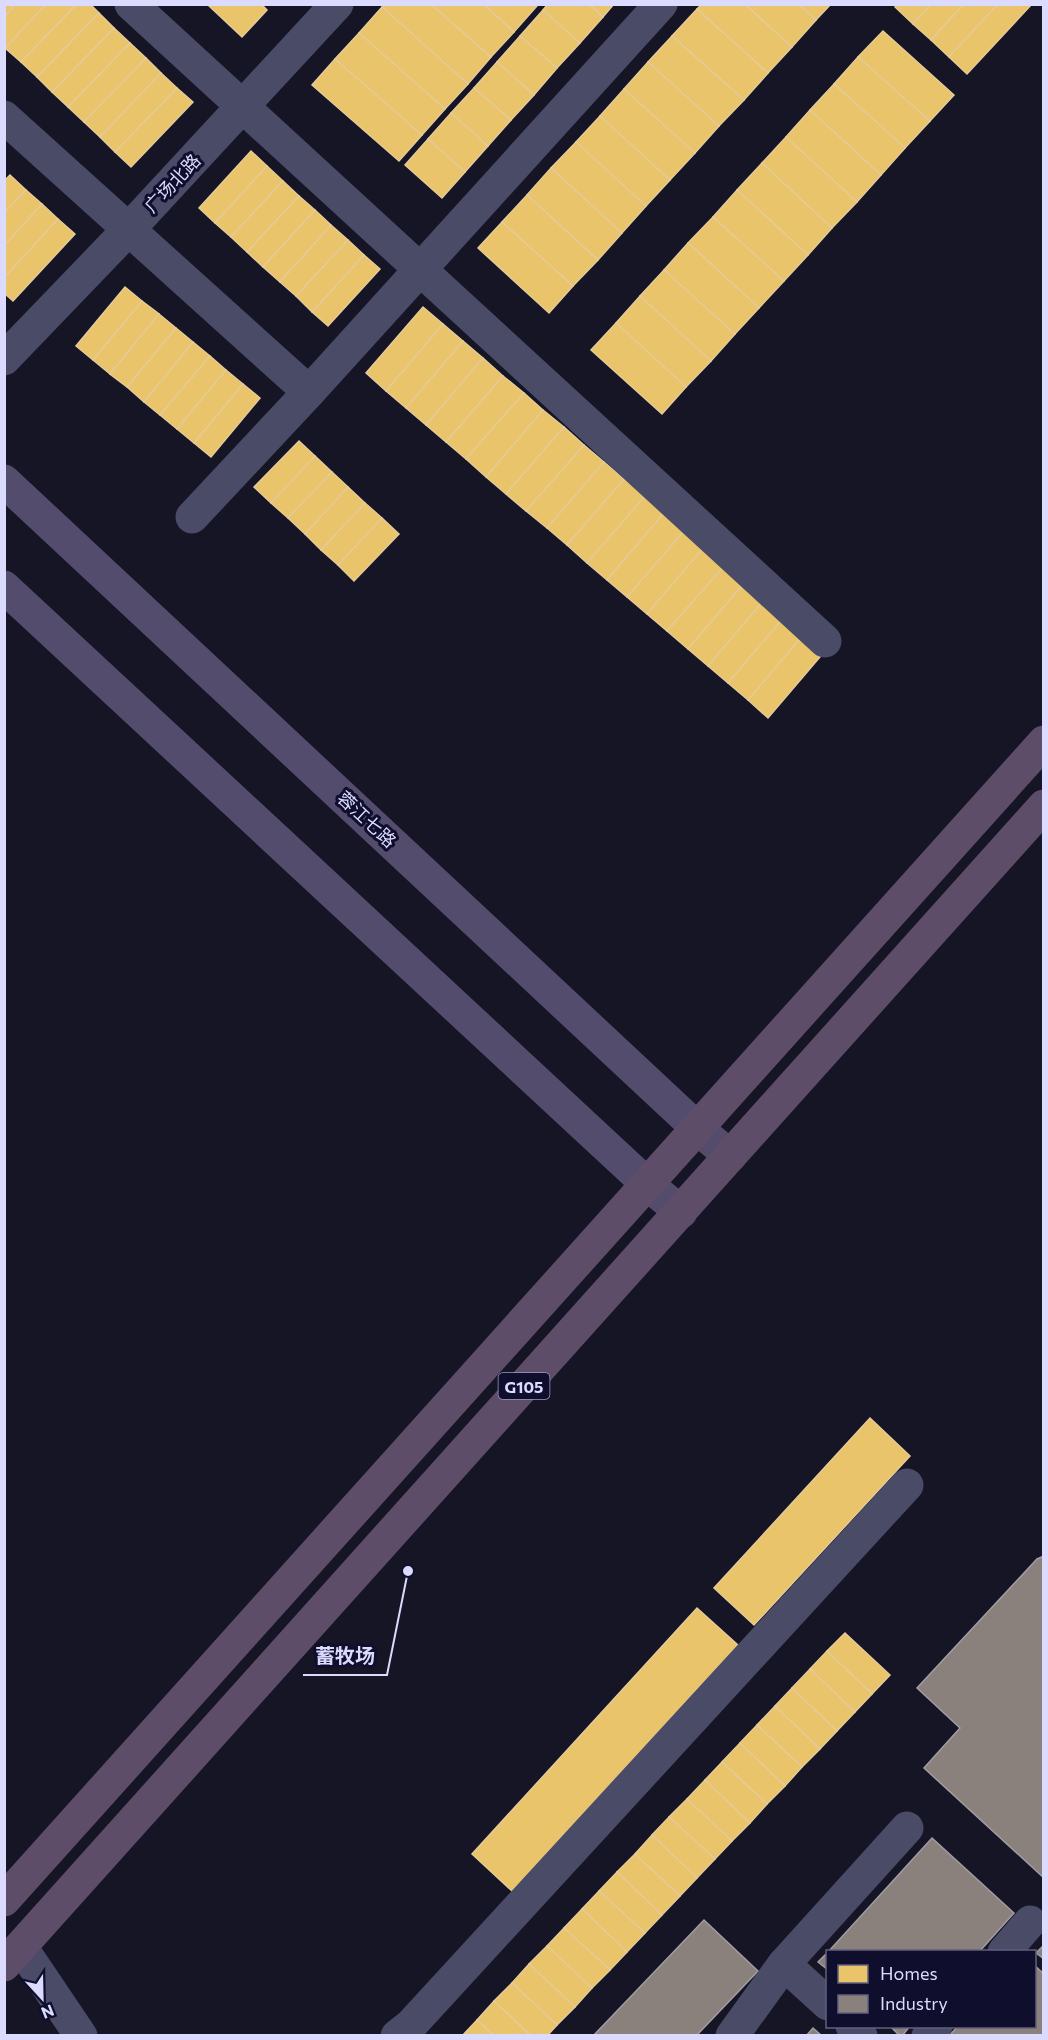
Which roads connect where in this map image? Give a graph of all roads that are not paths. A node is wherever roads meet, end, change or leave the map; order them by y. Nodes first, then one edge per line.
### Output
1 (131, 4) edge
2 (337, 4) edge
3 (661, 4) edge
4 (242, 106) junction
5 (4, 117) edge
6 (129, 230) junction
7 (420, 270) junction
8 (4, 359) edge
9 (309, 392) junction
10 (4, 481) edge
11 (192, 517) dead end
12 (4, 587) edge
13 (825, 641) dead end
14 (1044, 742) edge
15 (1044, 806) edge
16 (697, 1128) junction
17 (730, 1156) junction
18 (647, 1184) junction
19 (681, 1212) junction
20 (907, 1485) dead end
21 (906, 1828) dead end
22 (4, 1900) edge
23 (1030, 1922) dead end
24 (1006, 1950) edge
25 (13, 1956) edge
26 (784, 1964) junction
27 (826, 2002) edge
28 (81, 2036) edge
29 (397, 2036) edge
30 (732, 2036) edge

1 - 4 street
2 - 4 street, 广场北路
3 - 7 street
4 - 6 street, 广场北路
4 - 7 street
5 - 6 street
6 - 8 street, 广场北路
6 - 9 street
7 - 9 street
7 - 13 street
9 - 11 street
10 - 16 main road, 蓉江七路
12 - 18 main road
14 - 16 highway, G105
15 - 17 highway, G105
16 - 17 main road, 蓉江七路
16 - 18 highway, G105
17 - 19 highway, G105
18 - 19 main road
18 - 22 highway, G105
19 - 25 highway, G105
20 - 29 street
21 - 26 street
23 - 24 street
25 - 28 street
26 - 27 street
26 - 30 street

